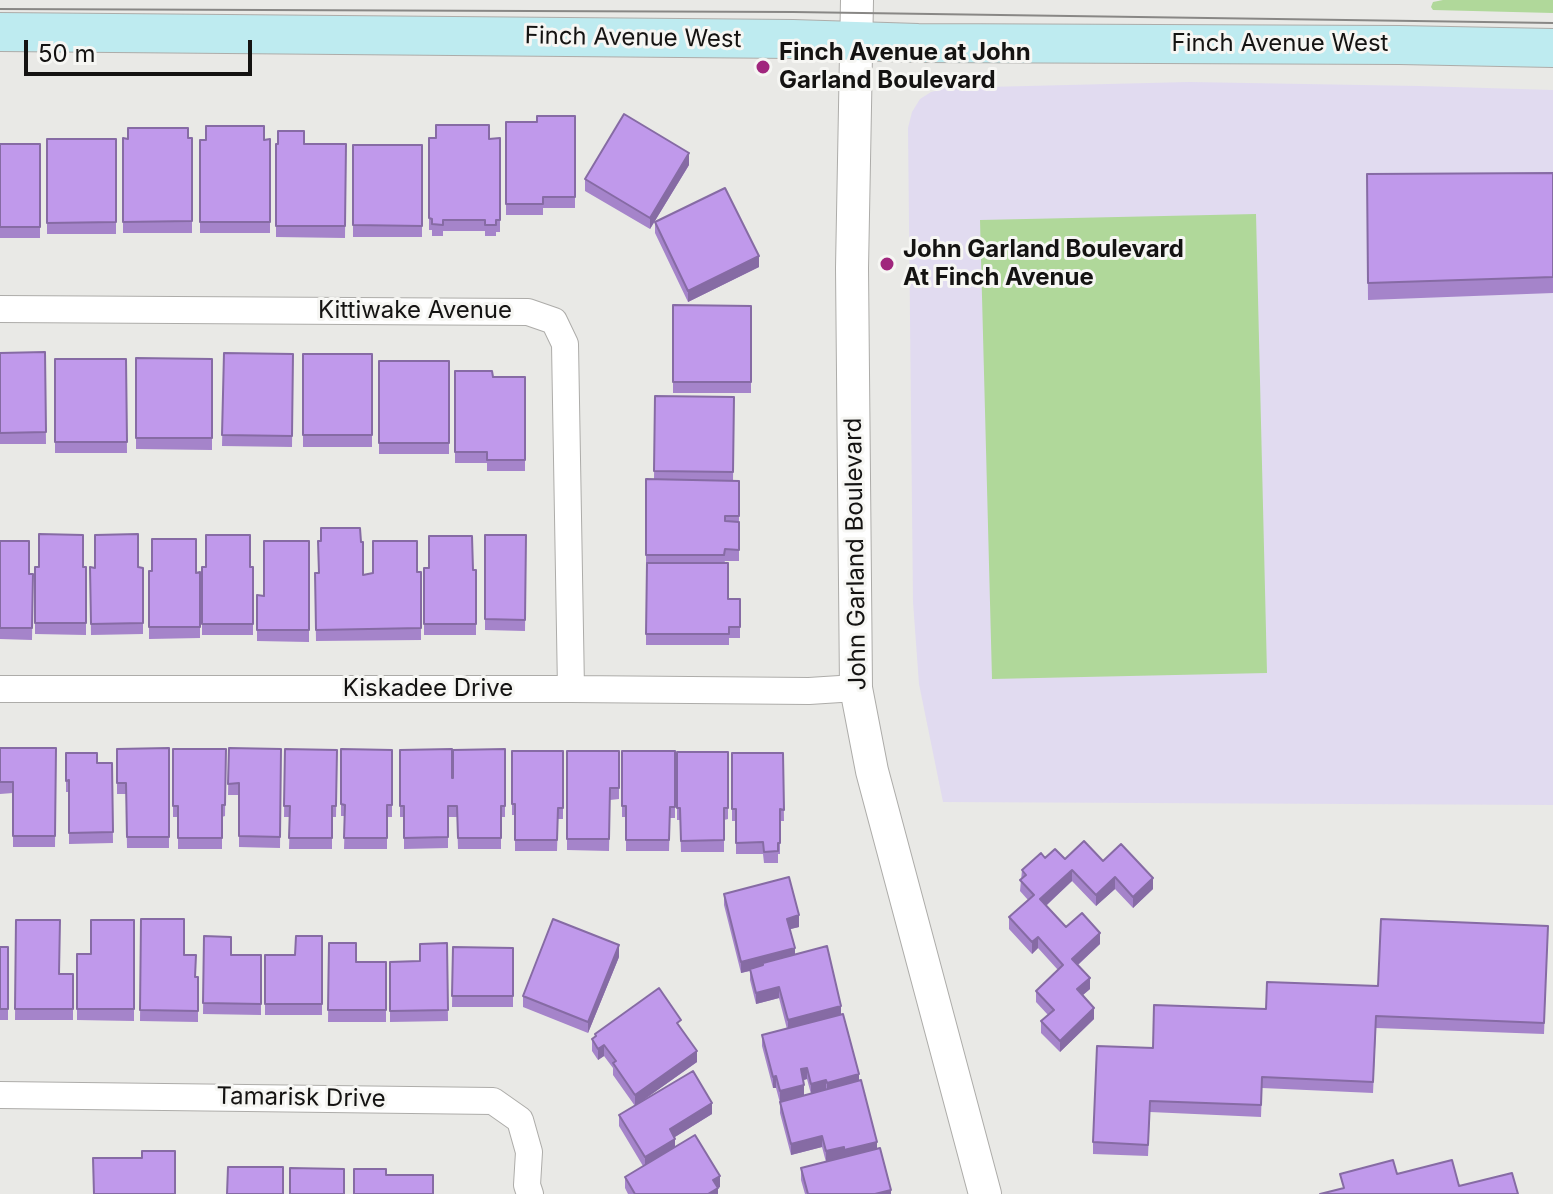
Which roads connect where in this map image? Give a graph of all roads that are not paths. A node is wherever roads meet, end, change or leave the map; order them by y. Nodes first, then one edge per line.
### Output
1 (857, 0) edge
2 (0, 32) edge
3 (855, 43) junction
4 (1553, 48) edge
5 (0, 309) edge
6 (856, 688) junction
7 (0, 689) edge
8 (571, 689) junction
9 (0, 1095) edge
10 (530, 1194) edge
11 (985, 1194) edge

1 - 3 street, John Garland Boulevard
2 - 3 main road, Finch Avenue West
3 - 4 main road, Finch Avenue West
3 - 6 street, John Garland Boulevard
5 - 8 street, Kittiwake Avenue
6 - 8 street, Kiskadee Drive
6 - 11 street, John Garland Boulevard
7 - 8 street, Kiskadee Drive
9 - 10 street, Tamarisk Drive

